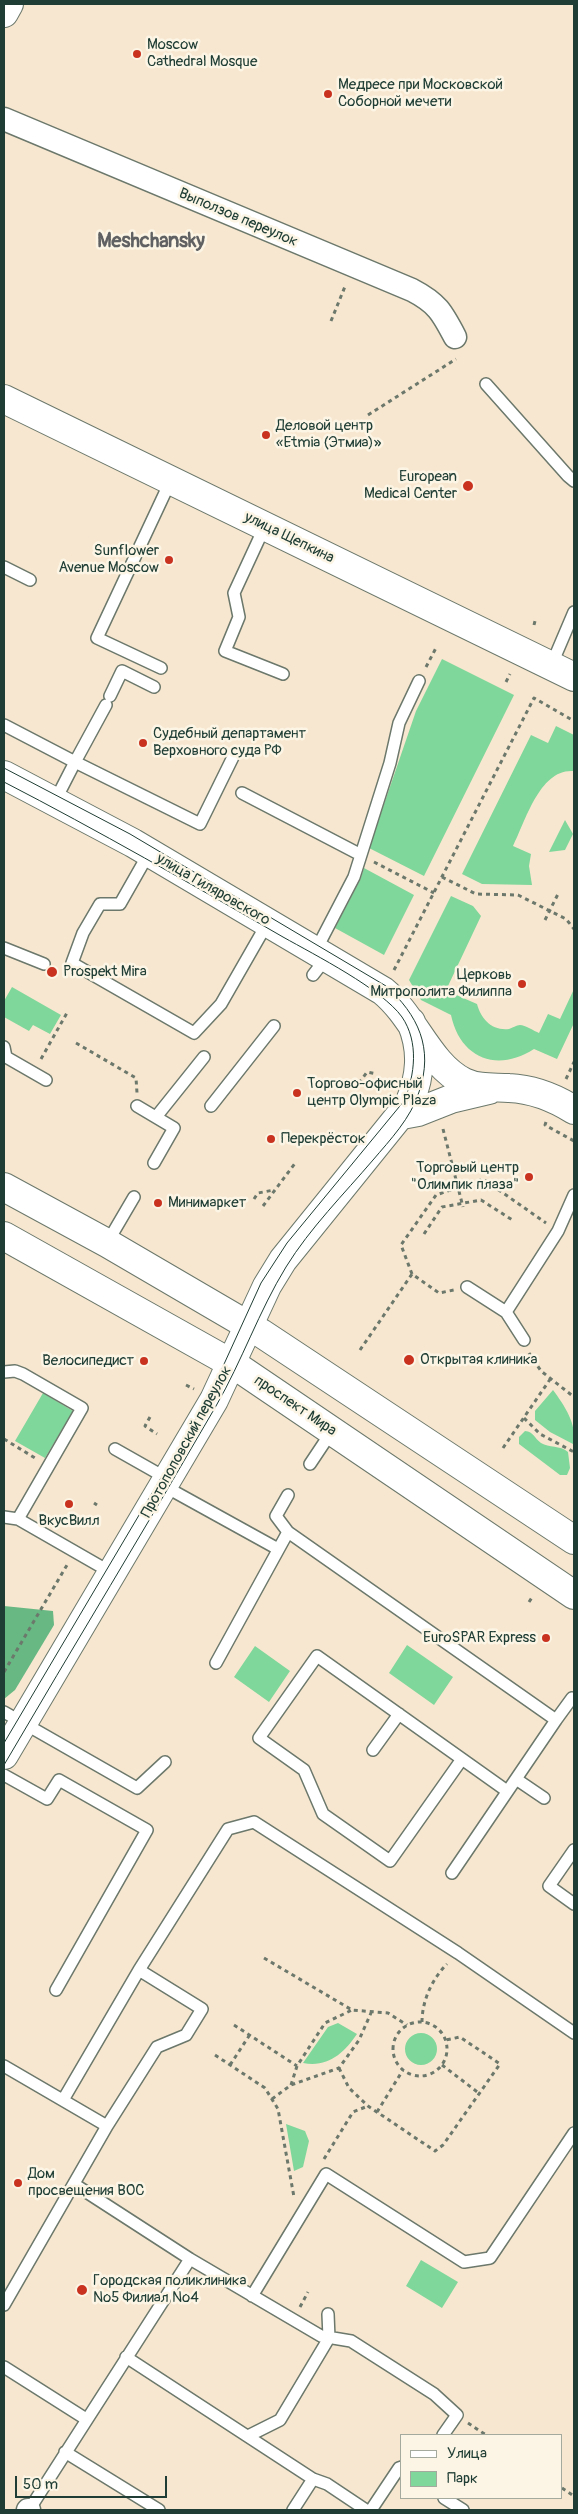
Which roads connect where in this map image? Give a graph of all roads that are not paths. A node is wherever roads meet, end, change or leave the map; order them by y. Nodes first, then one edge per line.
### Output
1 (9, 4) edge
2 (4, 13) edge
3 (4, 119) edge
4 (456, 347) road end
5 (486, 384) dead end
6 (4, 399) edge
7 (171, 480) junction
8 (574, 481) edge
9 (265, 526) junction
10 (4, 567) edge
11 (30, 580) dead end
12 (574, 612) edge
13 (161, 668) dead end
14 (563, 671) edge
15 (283, 674) dead end
16 (419, 681) road end
17 (154, 687) dead end
18 (4, 725) edge
19 (234, 757) dead end
20 (75, 762) junction
21 (4, 775) edge
22 (242, 793) dead end
23 (55, 801) junction
24 (149, 853) junction
25 (361, 855) junction
26 (268, 922) junction
27 (4, 948) edge
28 (319, 960) junction
29 (44, 964) dead end
30 (410, 1022) junction
31 (274, 1026) dead end
32 (4, 1048) edge
33 (204, 1057) dead end
34 (46, 1080) dead end
35 (496, 1088) junction
36 (137, 1106) road end
37 (211, 1106) dead end
38 (574, 1110) edge
39 (402, 1115) junction
40 (156, 1117) junction
41 (154, 1163) dead end
42 (4, 1187) edge
43 (574, 1195) edge
44 (134, 1197) dead end
45 (4, 1236) edge
46 (107, 1243) junction
47 (467, 1287) road end
48 (506, 1312) junction
49 (249, 1326) junction
50 (524, 1340) road end
51 (231, 1363) junction
52 (4, 1372) edge
53 (332, 1431) junction
54 (115, 1449) dead end
55 (310, 1464) dead end
56 (166, 1482) junction
57 (288, 1495) dead end
58 (4, 1517) edge
59 (18, 1519) junction
60 (288, 1532) junction
61 (574, 1540) edge
62 (278, 1548) junction
63 (112, 1573) junction
64 (574, 1595) edge
65 (216, 1663) dead end
66 (572, 1698) dead end
67 (398, 1714) junction
68 (13, 1718) edge
69 (556, 1720) junction
70 (373, 1750) dead end
71 (4, 1755) edge
72 (462, 1759) junction
73 (165, 1762) dead end
74 (4, 1775) edge
75 (516, 1779) junction
76 (507, 1791) junction
77 (544, 1798) dead end
78 (574, 1850) edge
79 (452, 1873) dead end
80 (574, 1904) edge
81 (140, 1970) junction
82 (56, 1990) dead end
83 (574, 2033) edge
84 (4, 2066) edge
85 (63, 2100) junction
86 (107, 2126) junction
87 (574, 2133) edge
88 (74, 2184) junction
89 (190, 2258) junction
90 (252, 2296) junction
91 (4, 2305) edge
92 (328, 2314) dead end
93 (329, 2338) junction
94 (126, 2357) junction
95 (4, 2367) edge
96 (86, 2419) junction
97 (444, 2434) edge
98 (248, 2436) junction
99 (64, 2452) junction
100 (400, 2468) edge
101 (314, 2479) junction
102 (446, 2499) edge
103 (29, 2510) edge
104 (159, 2510) edge
105 (293, 2510) edge
106 (366, 2510) edge
107 (371, 2510) edge
108 (440, 2510) edge
109 (463, 2510) edge

1 - 2 street
3 - 4 street, Выползов переулок
5 - 8 lane
6 - 7 street, улица Щепкина
7 - 9 street, улица Щепкина
7 - 13 lane
9 - 14 street, улица Щепкина
9 - 15 lane
10 - 11 lane
12 - 14 lane
16 - 25 lane
17 - 20 lane
18 - 20 lane
19 - 20 lane
20 - 23 lane
21 - 23 street, улица Гиляровского
22 - 25 lane
23 - 24 street, улица Гиляровского
24 - 26 street, улица Гиляровского
24 - 26 lane
25 - 28 lane
26 - 28 street, улица Гиляровского
27 - 29 lane
28 - 30 street, улица Гиляровского
30 - 35 street, улица Гиляровского
30 - 39 street, улица Гиляровского
31 - 37 lane
32 - 34 lane
33 - 40 lane
35 - 38 street, улица Гиляровского
35 - 39 street, улица Гиляровского
36 - 40 lane
39 - 49 street, Протопоповский переулок
40 - 41 lane
42 - 46 street
43 - 48 lane
44 - 46 lane
45 - 51 street, проспект Мира
46 - 49 street
47 - 48 lane
48 - 50 lane
49 - 51 street, Протопоповский переулок
49 - 61 street
51 - 53 street, проспект Мира
51 - 56 street, Протопоповский переулок
52 - 59 lane
53 - 55 lane
53 - 64 street, проспект Мира
54 - 56 lane
56 - 62 lane
56 - 63 street, Протопоповский переулок
57 - 60 lane
58 - 59 lane
59 - 63 lane
60 - 62 lane
60 - 69 lane
62 - 65 lane
63 - 68 street, Протопоповский переулок
66 - 69 lane
67 - 70 lane
67 - 72 lane
67 - 72 lane
68 - 71 street, Протопоповский переулок
68 - 73 lane
69 - 75 lane
72 - 76 lane
74 - 82 lane
75 - 76 lane
75 - 77 lane
76 - 79 lane
78 - 80 lane
81 - 83 lane
81 - 85 lane
81 - 86 lane
84 - 85 lane
85 - 86 lane
86 - 88 lane
87 - 90 lane
88 - 89 lane
88 - 91 lane
89 - 90 lane
89 - 94 lane
90 - 93 lane
92 - 93 lane
93 - 97 lane
93 - 98 lane
94 - 96 lane
94 - 98 lane
95 - 96 lane
96 - 99 lane
98 - 101 lane
99 - 103 lane
99 - 104 lane
100 - 107 lane
101 - 105 lane
101 - 106 lane
102 - 108 lane
102 - 109 lane

